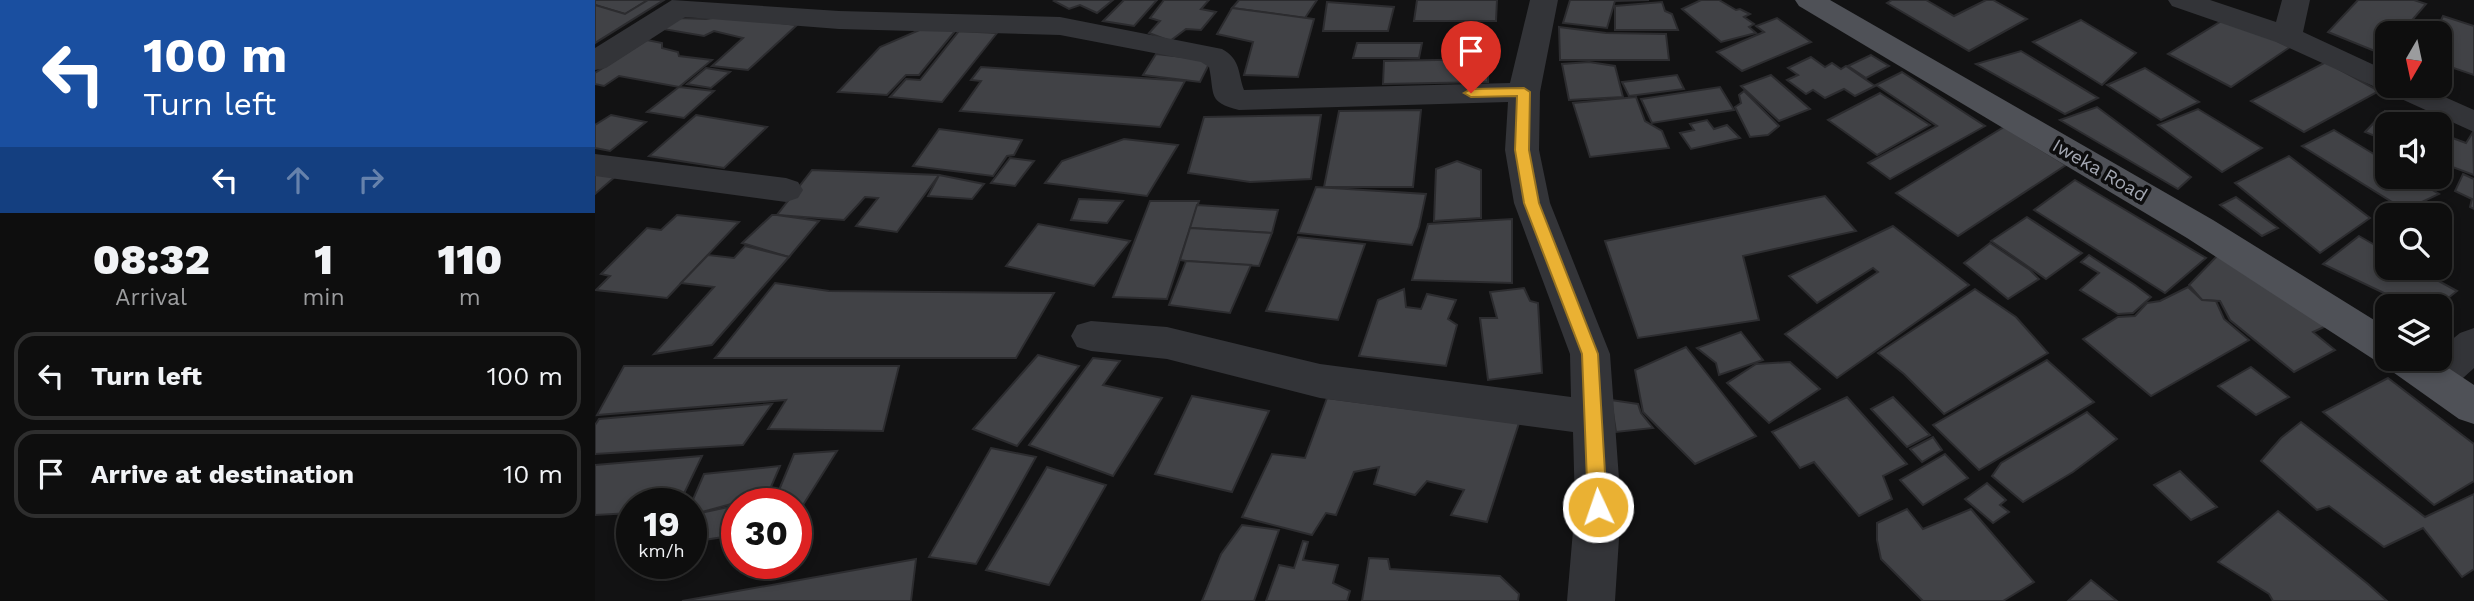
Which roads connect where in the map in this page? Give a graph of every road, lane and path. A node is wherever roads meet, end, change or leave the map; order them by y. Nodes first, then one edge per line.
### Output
1 (1544, 0) edge
2 (1809, 0) edge
3 (2182, 0) edge
4 (2296, 0) edge
5 (685, 4) edge
6 (2287, 36) junction
7 (595, 61) edge
8 (2375, 77) edge
9 (1524, 92) junction
10 (2421, 98) edge
11 (2474, 122) edge
12 (595, 165) edge
13 (786, 190) dead end
14 (1091, 337) dead end
15 (2375, 340) edge
16 (2474, 344) edge
17 (2452, 354) edge
18 (2422, 371) edge
19 (2474, 407) edge
20 (1593, 417) junction
21 (1591, 601) edge

1 - 9 street
2 - 15 main road, Iweka Road
3 - 6 street
4 - 6 street
5 - 7 street
5 - 9 street
6 - 8 street
9 - 20 street
10 - 11 street
12 - 13 street
14 - 20 street
16 - 17 street
18 - 19 main road
20 - 21 street

